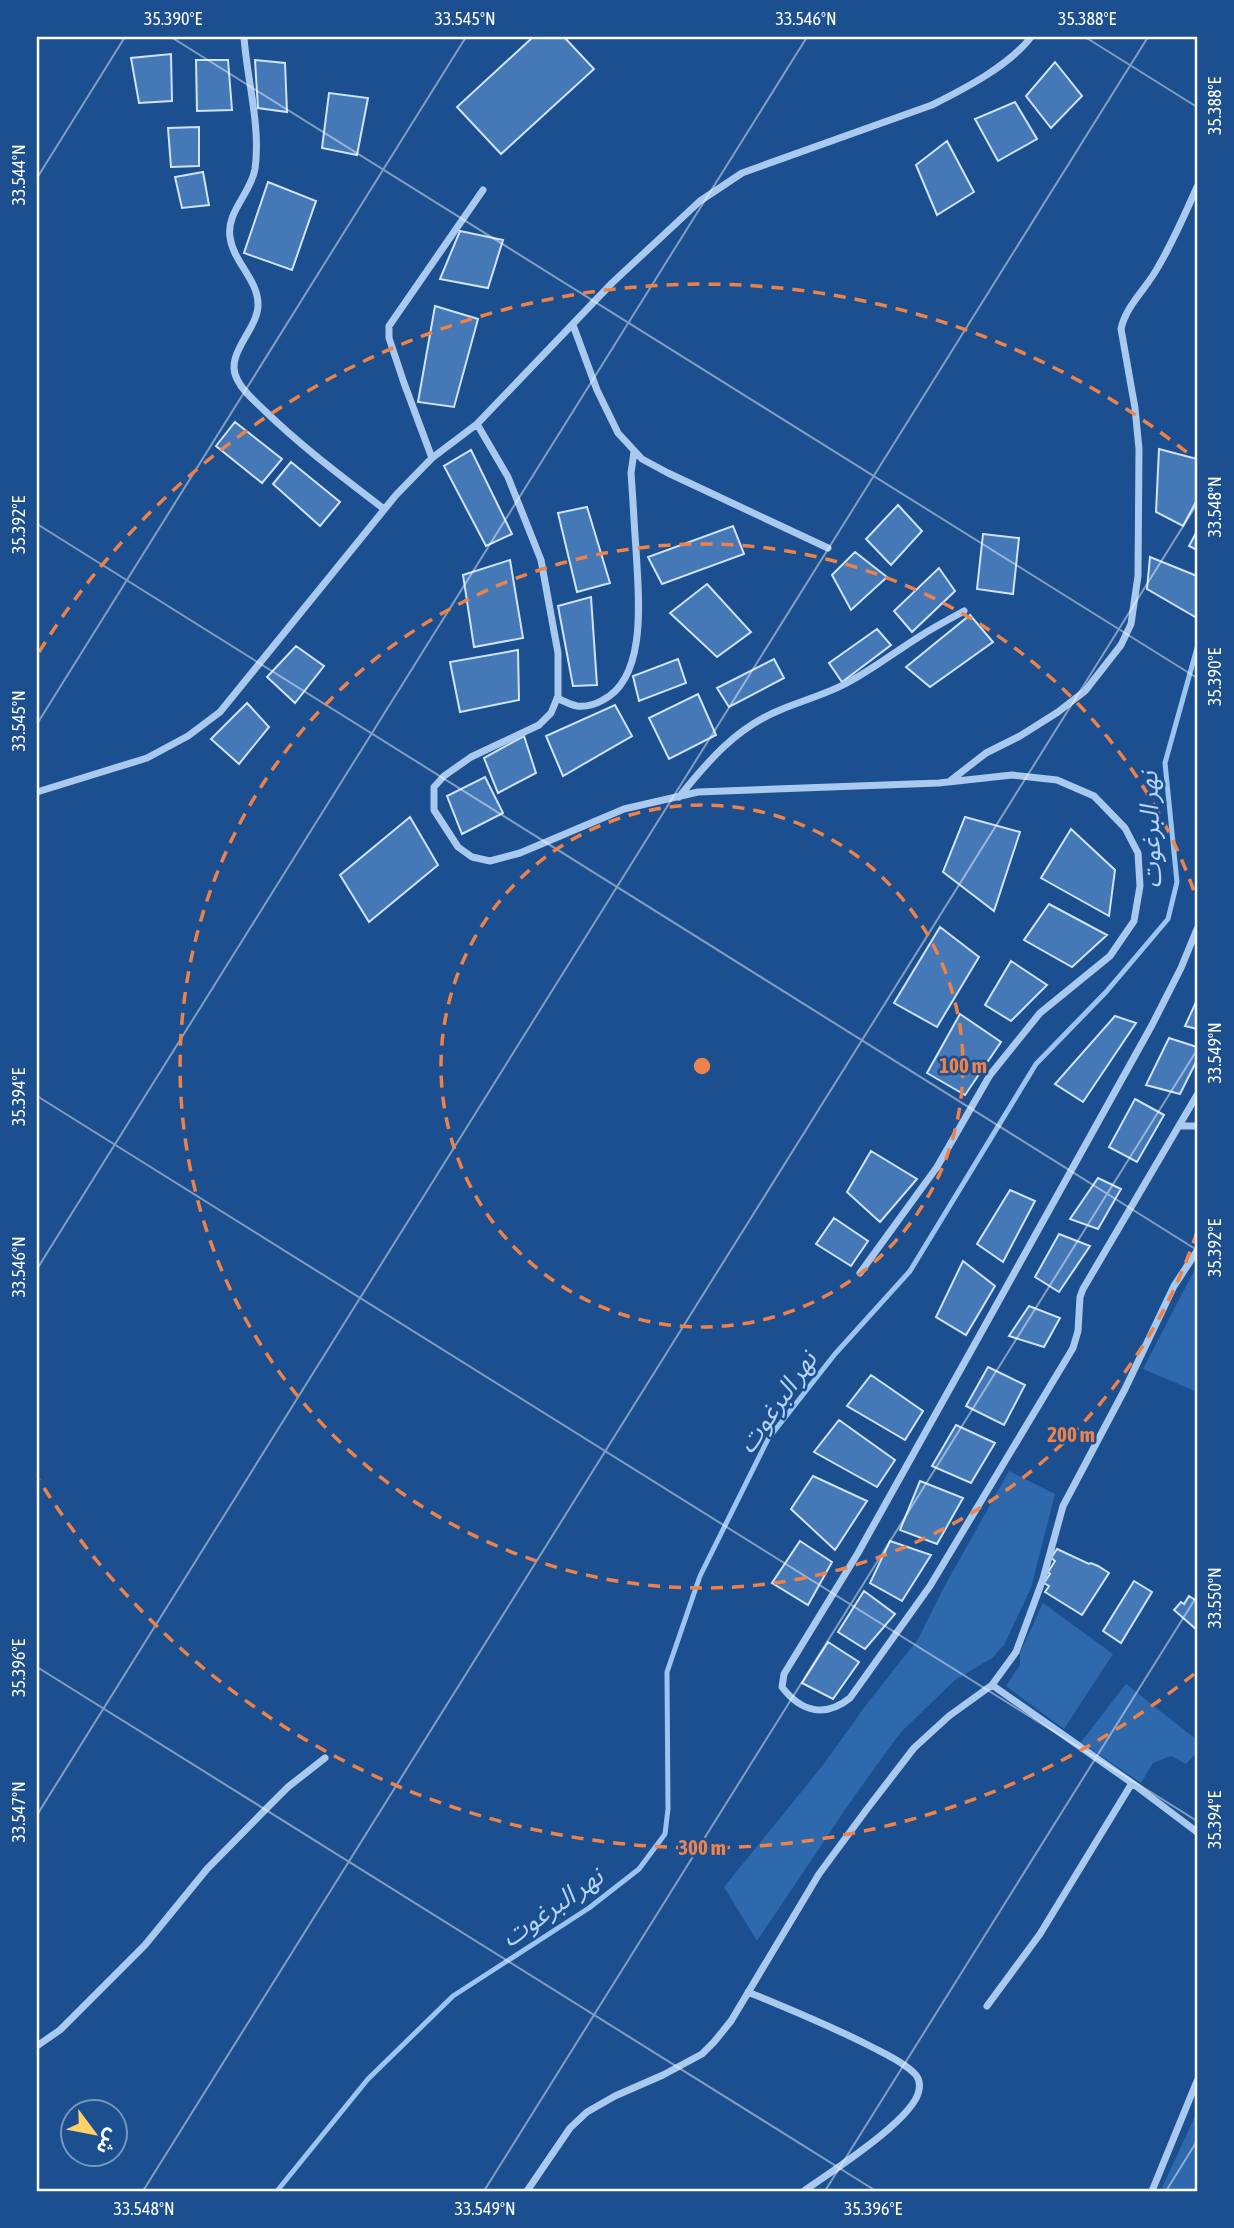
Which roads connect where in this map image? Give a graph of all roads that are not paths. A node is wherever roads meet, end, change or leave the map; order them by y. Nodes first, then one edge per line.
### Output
1 (244, 37) edge
2 (1031, 37) edge
3 (1197, 187) edge
4 (482, 190) dead end
5 (573, 326) junction
6 (477, 424) junction
7 (634, 452) junction
8 (432, 458) junction
9 (384, 509) junction
10 (828, 548) dead end
11 (964, 611) dead end
12 (557, 698) junction
13 (949, 782) junction
14 (37, 792) edge
15 (678, 797) junction
16 (1197, 929) edge
17 (1197, 1095) edge
18 (1179, 1126) junction
19 (1197, 1126) edge
20 (1197, 1251) edge
21 (860, 1273) dead end
22 (992, 1685) junction
23 (325, 1758) dead end
24 (1132, 1783) junction
25 (1197, 1832) edge
26 (748, 1992) junction
27 (986, 2006) dead end
28 (37, 2046) edge
29 (1197, 2081) edge
30 (527, 2191) edge
31 (804, 2191) edge
32 (1152, 2191) edge

1 - 9 street
2 - 5 street
3 - 13 street
4 - 8 street
5 - 6 street
5 - 7 street
6 - 8 street
6 - 12 street
7 - 10 street
7 - 12 street
8 - 9 street
9 - 14 street
11 - 15 street
12 - 15 street
13 - 15 street
13 - 21 street
16 - 18 street
17 - 18 street
18 - 19 street
20 - 22 street
22 - 24 street
22 - 26 street
23 - 28 street
24 - 25 street
24 - 27 street
26 - 30 street
26 - 31 street
29 - 32 street

